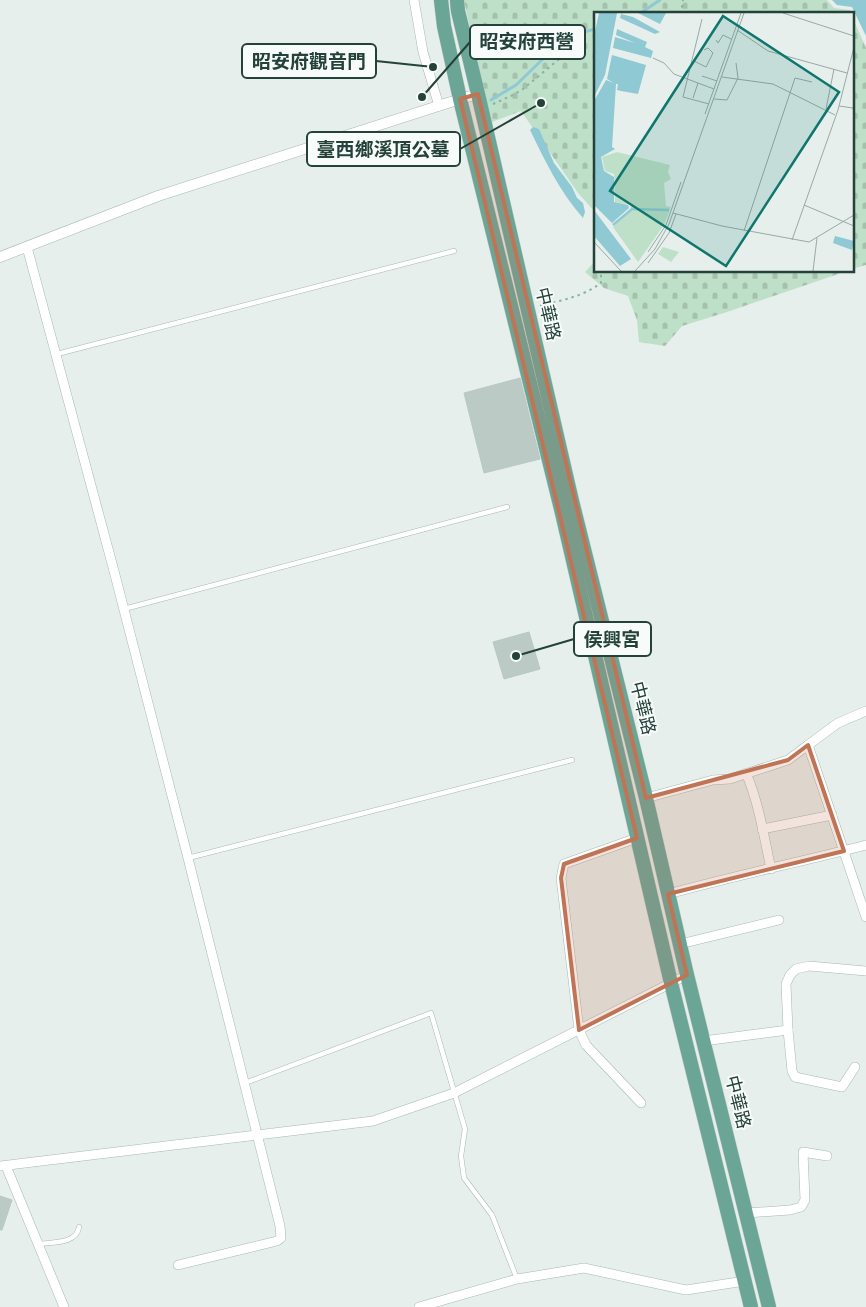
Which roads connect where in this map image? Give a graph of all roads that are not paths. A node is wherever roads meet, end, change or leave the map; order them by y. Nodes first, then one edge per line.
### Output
1 (414, 0) edge
2 (441, 0) edge
3 (457, 0) edge
4 (460, 98) junction
5 (480, 100) junction
6 (439, 106) junction
7 (27, 247) junction
8 (454, 251) dead end
9 (0, 258) edge
10 (55, 355) junction
11 (507, 507) dead end
12 (124, 609) junction
13 (866, 711) edge
14 (808, 745) junction
15 (572, 760) dead end
16 (746, 773) junction
17 (646, 798) junction
18 (832, 815) junction
19 (762, 829) junction
20 (638, 838) junction
21 (866, 845) edge
22 (844, 851) junction
23 (188, 858) junction
24 (771, 869) junction
25 (668, 894) junction
26 (866, 916) edge
27 (778, 920) dead end
28 (680, 944) junction
29 (866, 971) edge
30 (687, 975) junction
31 (671, 983) junction
32 (579, 1030) junction
33 (788, 1030) junction
34 (703, 1041) junction
35 (855, 1067) dead end
36 (245, 1083) junction
37 (454, 1093) junction
38 (641, 1103) dead end
39 (258, 1134) junction
40 (827, 1156) dead end
41 (3, 1166) edge
42 (746, 1212) junction
43 (79, 1227) dead end
44 (39, 1244) junction
45 (178, 1265) dead end
46 (517, 1278) junction
47 (744, 1281) junction
48 (64, 1307) edge
49 (419, 1307) edge
50 (751, 1307) edge
51 (769, 1307) edge

1 - 6 street
2 - 4 main road, 中華路
3 - 5 main road, 中華路
4 - 5 street
4 - 6 street
4 - 20 main road, 中華路
5 - 17 main road, 中華路
6 - 7 street
7 - 9 street
7 - 10 street
8 - 10 lane
10 - 12 street
11 - 12 lane
12 - 23 street
13 - 14 street
14 - 16 street
14 - 18 street
15 - 23 lane
16 - 17 street
16 - 19 street
17 - 25 main road, 中華路
18 - 19 street
18 - 22 street
19 - 24 street
20 - 31 main road, 中華路
20 - 32 street
21 - 22 street
22 - 24 street
22 - 26 street
23 - 36 street
24 - 25 street
25 - 28 main road, 中華路
27 - 28 street
28 - 30 main road, 中華路
29 - 33 street
30 - 31 street
30 - 34 main road, 中華路
31 - 32 street
31 - 47 main road, 中華路
32 - 37 street
32 - 38 street
33 - 34 street
33 - 35 street
34 - 42 main road, 中華路
36 - 37 lane
36 - 39 street
37 - 39 street
37 - 46 lane
39 - 41 street
39 - 45 street
40 - 42 street
41 - 44 street
42 - 51 main road, 中華路
43 - 44 lane
44 - 48 street
46 - 47 street
46 - 49 street
47 - 50 main road, 中華路

